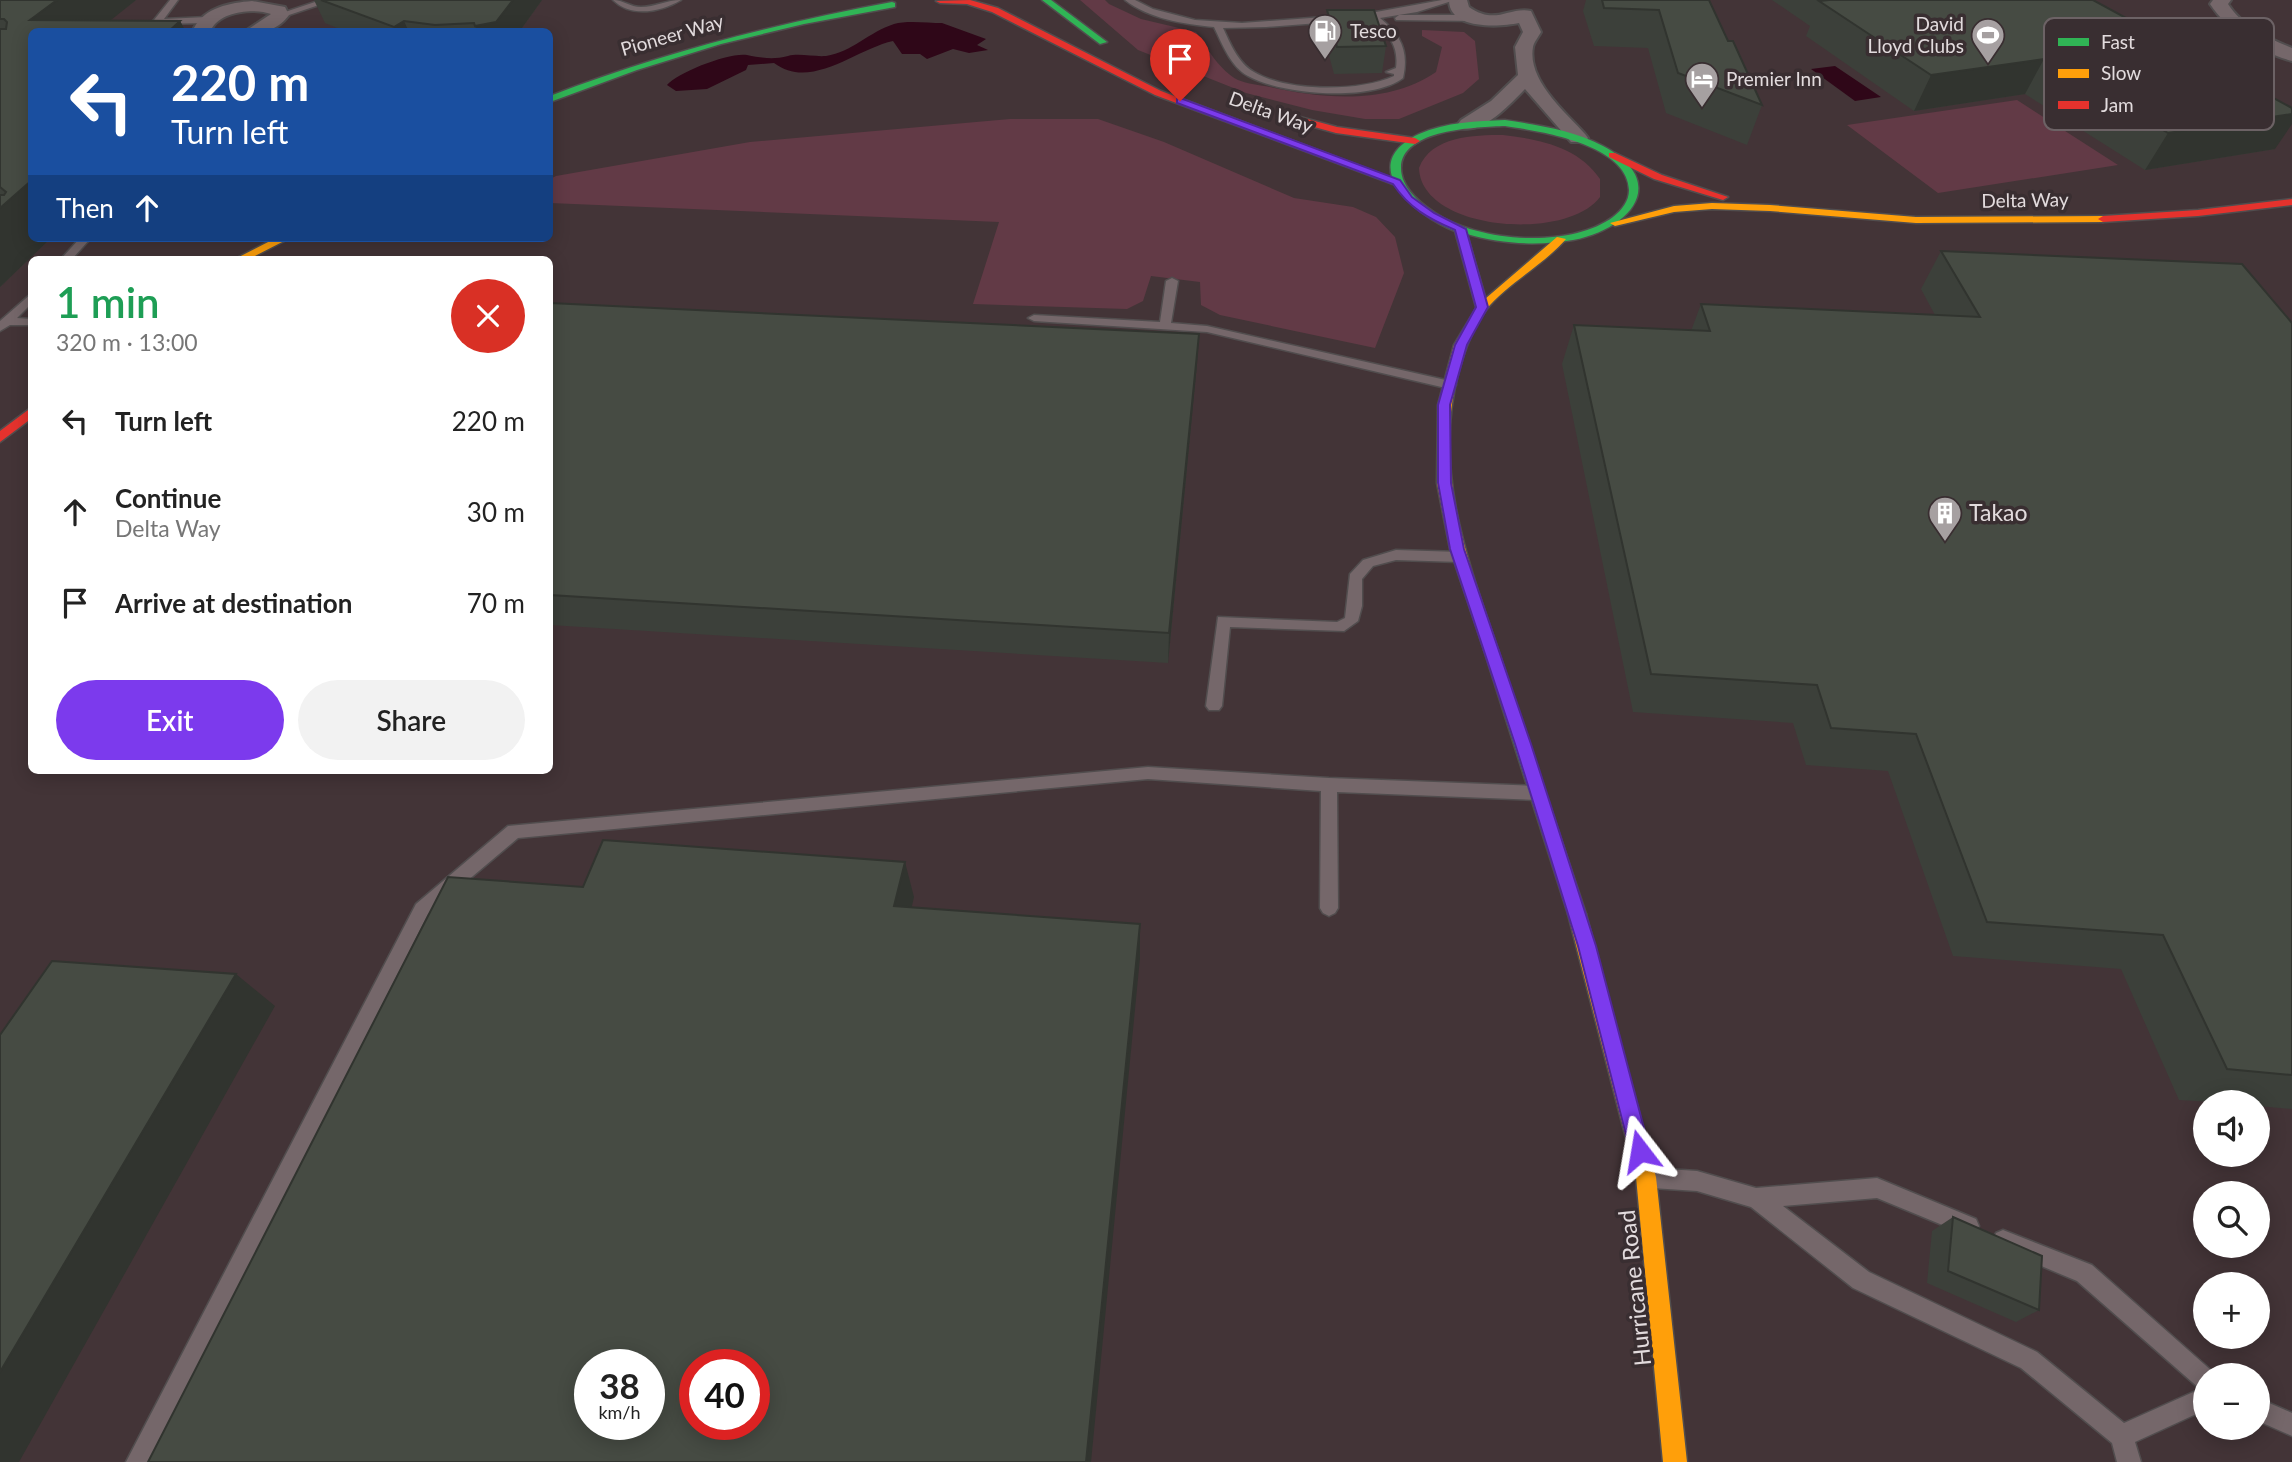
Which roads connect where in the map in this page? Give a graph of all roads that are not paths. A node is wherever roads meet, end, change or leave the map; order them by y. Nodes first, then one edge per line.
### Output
1 (174, 0) edge
2 (330, 0) edge
3 (617, 0) edge
4 (677, 0) edge
5 (852, 0) edge
6 (1046, 0) edge
7 (1129, 0) edge
8 (1451, 0) edge
9 (1458, 0) edge
10 (2222, 0) edge
11 (938, 1) edge
12 (257, 3) edge
13 (1524, 7) edge
14 (281, 15) junction
15 (759, 15) dead end
16 (1377, 17) junction
17 (1478, 18) junction
18 (2228, 18) edge
19 (157, 22) junction
20 (1217, 25) junction
21 (206, 26) edge
22 (148, 28) edge
23 (262, 28) edge
24 (645, 47) dead end
25 (1524, 47) junction
26 (1115, 48) dead end
27 (1400, 70) junction
28 (1248, 72) junction
29 (1528, 76) junction
30 (1357, 77) edge
31 (1320, 78) dead end
32 (553, 98) edge
33 (1274, 113) dead end
34 (1468, 124) junction
35 (1578, 138) junction
36 (1415, 141) junction
37 (1607, 153) junction
38 (1396, 182) junction
39 (2292, 202) edge
40 (1757, 208) junction
41 (1615, 223) junction
42 (1460, 229) junction
43 (1561, 239) junction
44 (82, 242) edge
45 (259, 242) edge
46 (276, 242) edge
47 (246, 255) edge
48 (69, 256) edge
49 (1172, 281) dead end
50 (28, 300) edge
51 (1482, 307) junction
52 (1034, 318) dead end
53 (28, 322) edge
54 (4, 325) edge
55 (1165, 325) junction
56 (1450, 385) junction
57 (28, 414) edge
58 (0, 438) edge
59 (1460, 557) junction
60 (1214, 706) dead end
61 (1329, 785) junction
62 (1539, 793) junction
63 (1329, 908) dead end
64 (1646, 1177) junction
65 (1756, 1198) junction
66 (2193, 1369) edge
67 (2193, 1403) edge
68 (2270, 1415) edge
69 (2292, 1425) edge
70 (2122, 1436) junction
71 (138, 1462) edge
72 (1675, 1462) edge
73 (2129, 1462) edge

1 - 19 lane
2 - 14 lane
3 - 4 lane
5 - 32 street, Pioneer Way
6 - 26 street
7 - 20 lane
8 - 16 lane
9 - 17 street
10 - 18 street
11 - 38 street, Delta Way
12 - 14 street
12 - 21 street
13 - 17 street
13 - 25 street
14 - 23 street
15 - 24 street, Pioneer Way
16 - 17 lane
16 - 20 lane
16 - 27 lane
17 - 25 street
19 - 21 lane
19 - 22 lane
20 - 28 lane
25 - 29 street
27 - 28 lane
27 - 30 lane
28 - 31 lane
29 - 34 street
29 - 35 street
33 - 36 street, Delta Way
34 - 35 street, Delta Way
34 - 36 street, Delta Way
35 - 37 street, Delta Way
36 - 38 street
37 - 40 street, Delta Way
37 - 41 street
38 - 42 street, Delta Way
39 - 40 street, Delta Way
40 - 41 street, Delta Way
41 - 43 street, Delta Way
42 - 43 street, Delta Way
42 - 51 street
43 - 51 street, Hurricane Road
44 - 48 lane
45 - 47 street
46 - 47 street
49 - 55 lane
50 - 54 lane
51 - 56 street, Hurricane Road
52 - 55 lane
53 - 54 lane
55 - 56 lane
56 - 59 street, Hurricane Road
57 - 58 street
59 - 60 lane
59 - 62 street, Hurricane Road
61 - 62 lane
61 - 63 lane
61 - 71 lane
62 - 64 street, Hurricane Road
64 - 65 lane
64 - 72 street, Hurricane Road
65 - 66 lane
65 - 70 lane
67 - 70 lane
68 - 69 lane
70 - 73 lane

